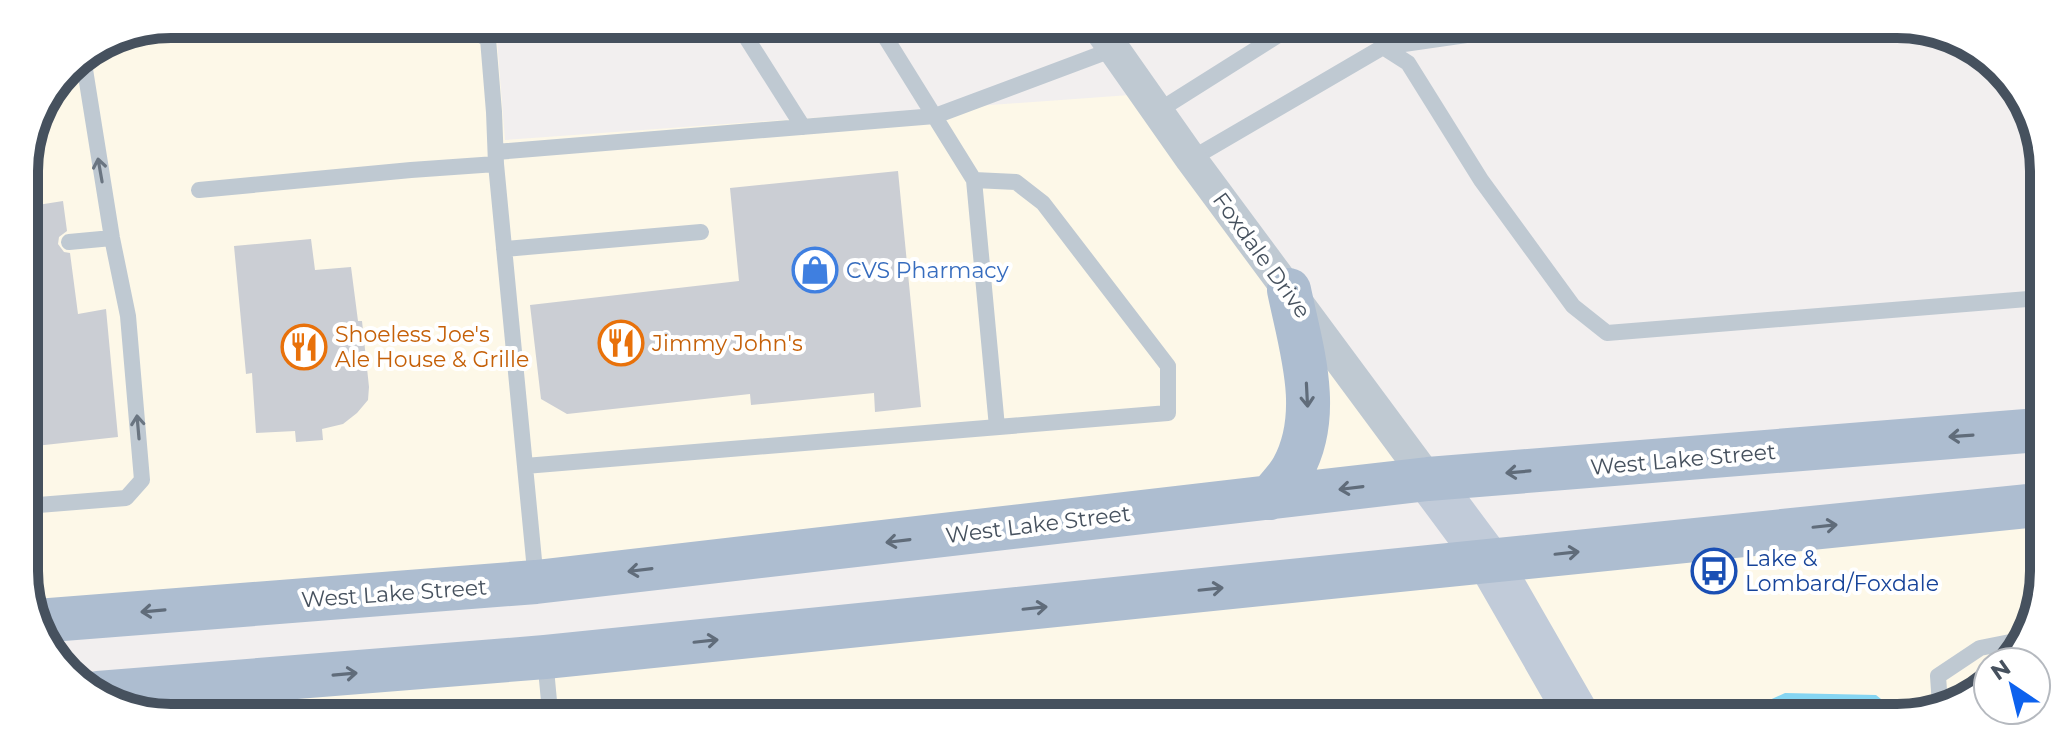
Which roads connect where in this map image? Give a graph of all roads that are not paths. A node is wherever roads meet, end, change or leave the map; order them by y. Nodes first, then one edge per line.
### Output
1 (486, 38) edge
2 (747, 38) edge
3 (886, 38) edge
4 (1274, 38) edge
5 (1445, 38) edge
6 (1106, 39) edge
7 (1383, 47) junction
8 (85, 70) edge
9 (1158, 111) junction
10 (935, 116) junction
11 (803, 127) junction
12 (496, 158) junction
13 (1191, 159) junction
14 (974, 180) junction
15 (199, 190) dead end
16 (701, 232) dead end
17 (112, 238) junction
18 (69, 242) dead end
19 (504, 249) junction
20 (1289, 290) junction
21 (2030, 299) edge
22 (997, 427) junction
23 (2030, 431) edge
24 (525, 466) junction
25 (1428, 479) junction
26 (1270, 498) junction
27 (38, 505) edge
28 (2030, 506) edge
29 (1489, 561) junction
30 (536, 582) junction
31 (48, 620) edge
32 (2010, 642) edge
33 (545, 657) junction
34 (116, 692) edge
35 (1939, 697) edge
36 (549, 704) edge
37 (1571, 704) edge

1 - 12 lane
2 - 11 lane
3 - 10 lane
4 - 9 lane
5 - 7 lane
6 - 9 street, Foxdale Drive
6 - 10 lane
7 - 13 lane
7 - 21 lane
17 -> 8 lane
9 - 13 street, Foxdale Drive
10 - 11 lane
10 - 14 lane
11 - 12 lane
12 - 15 lane
12 - 19 lane
13 - 20 street, Foxdale Drive
14 - 22 lane
14 - 22 lane
16 - 19 lane
17 - 18 lane
27 -> 17 lane
19 - 24 lane
20 - 25 street, Foxdale Drive
20 -> 26 main road
22 - 24 lane
23 -> 25 main road, West Lake Street
24 - 30 lane
25 -> 26 main road, West Lake Street
25 - 29 street
26 -> 30 main road, West Lake Street
29 -> 28 main road
33 -> 29 main road
29 - 37 street
30 -> 31 main road, West Lake Street
32 - 35 lane
34 -> 33 main road
33 - 36 lane

